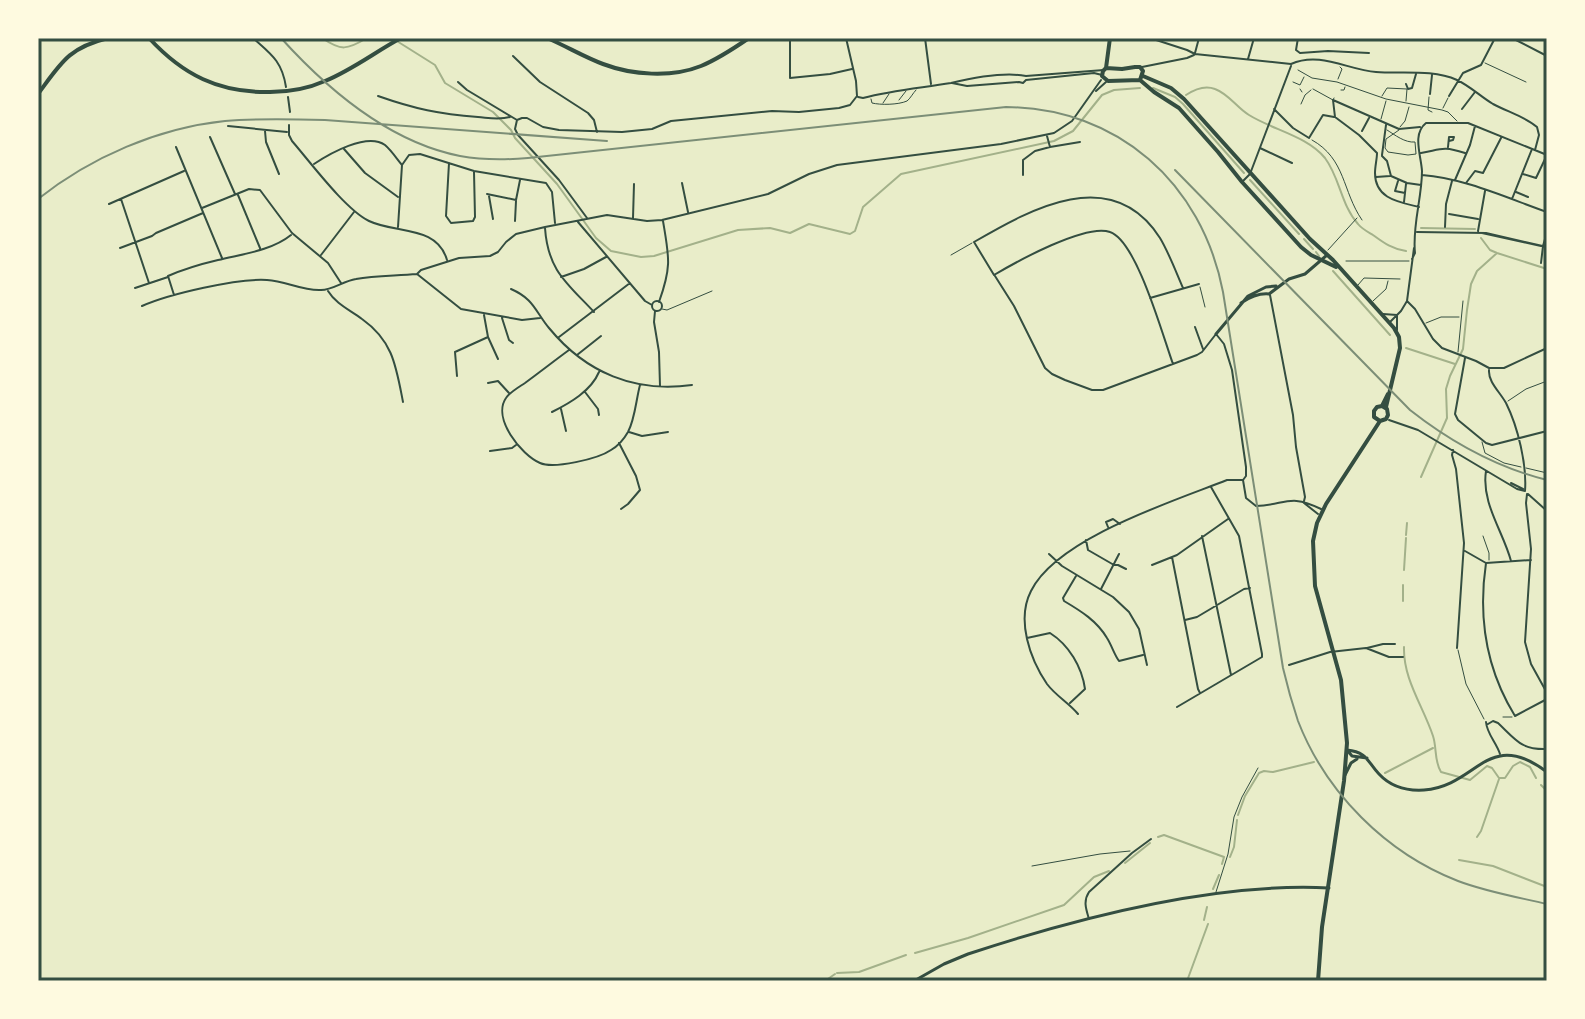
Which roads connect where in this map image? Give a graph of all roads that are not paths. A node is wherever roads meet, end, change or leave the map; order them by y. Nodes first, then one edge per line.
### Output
1 (108, 38) edge
2 (253, 38) edge
3 (401, 38) edge
4 (547, 38) edge
5 (749, 38) edge
6 (790, 38) edge
7 (846, 38) edge
8 (925, 38) edge
9 (1110, 38) edge
10 (1150, 38) edge
11 (1199, 38) edge
12 (1254, 38) edge
13 (1298, 38) edge
14 (1495, 38) edge
15 (1512, 38) edge
16 (151, 39) edge
17 (1109, 52) junction
18 (1344, 52) junction
19 (1369, 53) dead end
20 (1195, 54) junction
21 (513, 56) dead end
22 (1547, 56) edge
23 (1248, 60) junction
24 (1483, 61) junction
25 (1291, 64) junction
26 (1341, 65) junction
27 (852, 69) junction
28 (1122, 69) junction
29 (1298, 70) dead end
30 (1416, 73) junction
31 (1104, 74) junction
32 (1142, 74) junction
33 (1432, 74) junction
34 (1020, 75) junction
35 (1305, 75) junction
36 (1026, 78) junction
37 (1412, 78) dead end
38 (964, 80) junction
39 (1458, 81) junction
40 (458, 82) dead end
41 (1019, 82) junction
42 (1293, 82) dead end
43 (1337, 82) junction
44 (1526, 82) dead end
45 (951, 83) junction
46 (1345, 84) junction
47 (1406, 84) dead end
48 (932, 85) junction
49 (1312, 85) dead end
50 (964, 86) junction
51 (286, 87) dead end
52 (918, 87) junction
53 (909, 88) junction
54 (1300, 89) junction
55 (1408, 89) junction
56 (893, 90) junction
57 (1312, 90) junction
58 (1341, 90) dead end
59 (1475, 92) junction
60 (38, 94) edge
61 (1430, 94) joint
62 (1305, 95) junction
63 (378, 96) dead end
64 (857, 96) junction
65 (870, 96) junction
66 (1449, 96) joint
67 (288, 97) dead end
68 (1382, 97) junction
69 (1333, 99) junction
70 (1386, 99) junction
71 (898, 102) junction
72 (1405, 103) junction
73 (1301, 104) dead end
74 (1409, 104) junction
75 (881, 105) junction
76 (1428, 107) junction
77 (1274, 109) junction
78 (1442, 110) junction
79 (290, 112) dead end
80 (1432, 112) dead end
81 (1460, 112) joint
82 (511, 117) junction
83 (1335, 117) junction
84 (1369, 117) junction
85 (1455, 117) junction
86 (517, 120) junction
87 (1381, 122) junction
88 (1458, 123) junction
89 (1386, 124) junction
90 (289, 125) dead end
91 (1475, 125) junction
92 (228, 126) dead end
93 (1421, 127) junction
94 (265, 129) junction
95 (1387, 130) dead end
96 (1399, 130) junction
97 (1362, 131) dead end
98 (288, 133) junction
99 (597, 133) junction
100 (1395, 135) junction
101 (1502, 136) junction
102 (210, 137) dead end
103 (1047, 137) junction
104 (1309, 138) junction
105 (1449, 141) dead end
106 (1080, 142) dead end
107 (350, 145) junction
108 (1050, 146) junction
109 (176, 147) dead end
110 (343, 148) junction
111 (1259, 148) junction
112 (1448, 148) junction
113 (1533, 150) junction
114 (1420, 153) junction
115 (1466, 153) junction
116 (350, 155) junction
117 (1547, 155) edge
118 (1382, 156) junction
119 (1377, 158) junction
120 (449, 163) junction
121 (1292, 163) dead end
122 (313, 164) junction
123 (402, 165) junction
124 (185, 170) junction
125 (474, 171) junction
126 (1250, 172) junction
127 (279, 174) dead end
128 (1522, 174) junction
129 (1023, 175) dead end
130 (1422, 175) junction
131 (1391, 176) junction
132 (1375, 177) junction
133 (520, 179) junction
134 (1398, 180) junction
135 (1453, 180) junction
136 (682, 181) dead end
137 (1242, 182) junction
138 (1407, 183) junction
139 (634, 184) dead end
140 (1466, 184) junction
141 (1421, 185) junction
142 (1485, 191) junction
143 (1515, 192) junction
144 (1405, 193) junction
145 (236, 194) junction
146 (399, 197) junction
147 (1528, 197) dead end
148 (121, 199) junction
149 (516, 200) junction
150 (1512, 200) junction
151 (1403, 203) junction
152 (109, 204) dead end
153 (1419, 207) junction
154 (202, 208) junction
155 (354, 212) junction
156 (1547, 212) edge
157 (204, 213) junction
158 (689, 214) junction
159 (1447, 214) junction
160 (1358, 218) junction
161 (493, 219) dead end
162 (587, 219) junction
163 (633, 219) junction
164 (662, 220) junction
165 (1362, 220) dead end
166 (1479, 220) junction
167 (515, 221) dead end
168 (578, 221) junction
169 (556, 225) junction
170 (545, 227) junction
171 (1445, 227) dead end
172 (398, 230) junction
173 (1302, 230) junction
174 (1416, 232) junction
175 (1547, 232) edge
176 (292, 233) junction
177 (1480, 233) junction
178 (1292, 237) junction
179 (974, 242) junction
180 (135, 243) junction
181 (1545, 247) edge
182 (120, 248) dead end
183 (260, 249) junction
184 (1327, 253) junction
185 (951, 255) dead end
186 (1311, 255) junction
187 (320, 256) junction
188 (607, 256) junction
189 (222, 259) junction
190 (1321, 260) junction
191 (1412, 260) junction
192 (447, 261) junction
193 (1346, 261) dead end
194 (1541, 263) dead end
195 (1311, 269) junction
196 (1343, 272) junction
197 (417, 274) junction
198 (994, 275) junction
199 (168, 276) junction
200 (561, 277) junction
201 (1388, 279) junction
202 (1400, 279) dead end
203 (149, 283) junction
204 (342, 283) junction
205 (630, 283) junction
206 (1199, 284) joint
207 (1356, 286) junction
208 (135, 288) dead end
209 (1183, 288) junction
210 (511, 289) dead end
211 (327, 290) junction
212 (712, 291) dead end
213 (1268, 293) junction
214 (174, 296) junction
215 (1149, 298) junction
216 (1407, 301) junction
217 (1463, 301) dead end
218 (659, 302) junction
219 (1371, 303) junction
220 (652, 305) junction
221 (142, 306) dead end
222 (1205, 307) dead end
223 (662, 309) junction
224 (655, 311) junction
225 (594, 312) junction
226 (1380, 313) junction
227 (485, 314) junction
228 (1398, 315) junction
229 (502, 317) junction
230 (541, 317) junction
231 (1462, 317) junction
232 (1389, 323) junction
233 (1424, 325) junction
234 (1195, 327) dead end
235 (1396, 330) junction
236 (1216, 334) junction
237 (601, 336) dead end
238 (488, 337) junction
239 (558, 338) junction
240 (513, 343) dead end
241 (1547, 348) edge
242 (569, 350) junction
243 (1204, 350) junction
244 (1461, 355) junction
245 (576, 356) junction
246 (498, 359) dead end
247 (1173, 364) junction
248 (1489, 368) junction
249 (600, 371) junction
250 (457, 376) dead end
251 (1547, 381) edge
252 (488, 383) dead end
253 (640, 385) junction
254 (692, 385) dead end
255 (659, 388) junction
256 (585, 391) junction
257 (510, 394) junction
258 (403, 402) dead end
259 (1506, 402) junction
260 (1384, 407) junction
261 (560, 408) junction
262 (552, 412) dead end
263 (599, 415) dead end
264 (1382, 419) junction
265 (566, 431) dead end
266 (1547, 431) edge
267 (628, 432) junction
268 (668, 432) dead end
269 (1518, 438) junction
270 (1481, 439) junction
271 (619, 443) junction
272 (517, 444) junction
273 (1453, 450) junction
274 (490, 451) dead end
275 (1486, 470) junction
276 (1547, 473) edge
277 (1243, 480) junction
278 (1211, 487) junction
279 (1526, 493) junction
280 (1303, 502) junction
281 (1547, 503) edge
282 (1542, 507) junction
283 (621, 509) dead end
284 (1547, 511) edge
285 (1322, 513) junction
286 (1229, 518) junction
287 (1120, 524) junction
288 (1109, 528) junction
289 (1202, 536) junction
290 (1483, 536) dead end
291 (1086, 540) junction
292 (1463, 551) junction
293 (1049, 554) dead end
294 (1119, 554) dead end
295 (1172, 557) junction
296 (1531, 560) junction
297 (1057, 561) junction
298 (1511, 561) junction
299 (1488, 563) junction
300 (1114, 565) junction
301 (1152, 565) dead end
302 (1126, 569) dead end
303 (1077, 575) junction
304 (1250, 588) junction
305 (1100, 590) junction
306 (1216, 606) junction
307 (1184, 620) junction
308 (1027, 638) junction
309 (1395, 644) dead end
310 (1366, 648) junction
311 (1457, 648) joint
312 (1333, 652) junction
313 (1145, 654) junction
314 (1403, 657) dead end
315 (1147, 665) dead end
316 (1289, 665) dead end
317 (1231, 675) junction
318 (1200, 693) junction
319 (1547, 693) edge
320 (1547, 699) edge
321 (1069, 704) junction
322 (1177, 707) dead end
323 (1078, 714) dead end
324 (1515, 716) junction
325 (1503, 717) dead end
326 (1487, 723) junction
327 (1547, 749) edge
328 (1347, 750) junction
329 (1500, 755) junction
330 (1367, 756) junction
331 (1359, 758) junction
332 (1258, 768) dead end
333 (1547, 772) edge
334 (1345, 775) junction
335 (1151, 839) dead end
336 (1132, 853) junction
337 (1032, 866) dead end
338 (1329, 888) junction
339 (1216, 895) junction
340 (1089, 920) junction
341 (914, 981) edge
342 (1318, 981) edge

1 - 60 main road
2 - 51 street
3 - 16 main road
4 - 5 main road
6 - 27 street
7 - 27 street
8 - 48 street
9 - 17 main road
10 - 20 street
11 - 20 street
12 - 23 street
13 - 18 street
14 - 24 street
15 - 22 street
17 - 28 main road
17 - 31 main road
18 - 19 street
18 - 26 street
20 - 23 street
20 - 32 street
21 - 99 street
23 - 25 street
24 - 39 street
24 - 44 street
25 - 26 street
25 - 77 street
26 - 30 street
26 - 43 street
27 - 64 street
28 - 31 main road
28 - 32 main road
29 - 35 street
30 - 33 street
30 - 37 street
30 - 55 street
31 - 32 main road
31 - 36 street
31 - 103 street
32 - 126 main road
32 - 137 main road
33 - 39 street
33 - 61 street
34 - 36 street
34 - 38 street
34 - 41 street
35 - 43 street
35 - 54 street
36 - 41 street
38 - 45 street
38 - 50 street
39 - 59 street
39 - 66 street
40 - 82 street
41 - 50 street
42 - 54 street
43 - 46 street
45 - 48 street
45 - 50 street
46 - 58 street
46 - 68 street
47 - 55 street
48 - 52 street
49 - 57 street
52 - 53 street
52 - 71 street
53 - 56 street
53 - 71 street
54 - 62 street
55 - 68 street
55 - 72 street
56 - 65 street
56 - 75 street
57 - 62 street
57 - 69 street
59 - 81 street
59 - 113 street
61 - 76 street
62 - 73 street
63 - 82 street
64 - 65 street
64 - 99 street
65 - 75 street
66 - 78 street
67 - 79 street
68 - 70 street
69 - 83 street
69 - 84 street
70 - 72 street
70 - 87 street
71 - 75 street
72 - 74 street
74 - 76 street
74 - 96 street
76 - 78 street
76 - 80 street
77 - 104 street
77 - 111 street
78 - 85 street
81 - 85 street
82 - 86 street
83 - 104 street
83 - 119 street
84 - 87 street
84 - 97 street
85 - 88 street
86 - 99 street
86 - 162 street
87 - 89 street
88 - 91 street
88 - 93 street
89 - 96 street
89 - 118 street
90 - 98 street
91 - 101 street
91 - 115 street
92 - 94 street
93 - 96 street
93 - 114 street
94 - 98 street
94 - 127 street
95 - 100 street
96 - 100 street
98 - 122 street
100 - 100 street
101 - 113 street
101 - 140 street
102 - 145 street
103 - 108 street
103 - 158 street
104 - 160 street
105 - 112 street
106 - 108 street
107 - 110 street
107 - 116 street
107 - 123 street
108 - 129 street
109 - 124 street
110 - 116 street
110 - 122 street
111 - 121 street
111 - 126 street
112 - 114 street
112 - 115 street
113 - 117 street
113 - 128 street
114 - 130 street
115 - 135 street
116 - 146 street
117 - 128 street
118 - 119 street
118 - 131 street
119 - 132 street
120 - 123 street
120 - 125 street
120 - 125 street
122 - 155 street
123 - 146 street
124 - 148 street
124 - 154 street
125 - 133 street
126 - 137 street
126 - 173 main road
128 - 143 street
130 - 135 street
130 - 141 street
131 - 132 street
131 - 134 street
132 - 151 street
133 - 149 street
133 - 169 street
134 - 138 street
134 - 144 street
135 - 140 street
135 - 159 street
136 - 158 street
137 - 178 main road
138 - 141 street
138 - 144 street
139 - 163 street
140 - 142 street
141 - 153 street
142 - 150 street
142 - 166 street
143 - 147 street
143 - 150 street
144 - 151 street
145 - 154 street
145 - 176 street
145 - 183 street
146 - 172 street
148 - 152 street
148 - 180 street
149 - 161 street
149 - 167 street
150 - 156 street
151 - 153 street
153 - 174 street
154 - 157 street
155 - 172 street
155 - 187 street
157 - 180 street
157 - 189 street
158 - 164 street
159 - 166 street
159 - 171 street
160 - 165 street
160 - 184 street
162 - 163 street
162 - 168 street
163 - 164 street
164 - 218 street
166 - 177 street
168 - 169 street
168 - 188 street
169 - 170 street
170 - 192 street
170 - 200 street
172 - 192 street
173 - 178 main road
173 - 184 main road
174 - 177 street
174 - 191 street
175 - 181 street
176 - 183 street
176 - 187 street
177 - 181 street
178 - 186 main road
179 - 185 street
179 - 198 street
179 - 209 street
180 - 182 street
180 - 203 street
181 - 194 street
183 - 189 street
184 - 190 street
184 - 196 main road
186 - 190 main road
186 - 195 street
187 - 204 street
188 - 200 street
188 - 205 street
189 - 199 street
190 - 195 street
190 - 196 main road
191 - 193 street
191 - 216 street
192 - 197 street
195 - 213 street
196 - 207 main road
197 - 204 street
197 - 227 street
198 - 215 street
198 - 247 street
199 - 203 street
199 - 214 street
200 - 225 street
201 - 202 street
201 - 207 street
201 - 219 street
203 - 208 street
204 - 211 street
205 - 220 street
205 - 225 street
206 - 209 street
206 - 222 street
207 - 219 main road
209 - 215 street
210 - 230 street
211 - 214 street
211 - 258 street
212 - 223 street
213 - 236 street
213 - 280 street
214 - 221 street
215 - 247 street
216 - 228 street
216 - 233 street
217 - 231 street
218 - 220 street
218 - 223 street
219 - 226 main road
220 - 224 street
223 - 224 street
224 - 255 street
225 - 239 street
226 - 228 street
226 - 232 main road
227 - 229 street
227 - 238 street
228 - 232 street
228 - 235 street
229 - 230 street
229 - 240 street
230 - 239 street
231 - 233 street
231 - 244 street
232 - 235 main road
233 - 244 street
234 - 243 street
235 - 260 main road
236 - 243 street
236 - 277 street
237 - 245 street
238 - 246 street
238 - 250 street
239 - 242 street
241 - 248 street
242 - 245 street
242 - 257 street
243 - 247 street
244 - 248 street
244 - 270 street
245 - 249 street
248 - 259 street
249 - 253 street
249 - 256 street
251 - 259 street
252 - 257 street
253 - 255 street
253 - 267 street
254 - 255 street
256 - 261 street
256 - 263 street
257 - 272 street
259 - 269 street
260 - 264 main road
260 - 264 main road
261 - 262 street
261 - 265 street
264 - 273 street
264 - 285 main road
266 - 269 street
267 - 268 street
267 - 271 street
269 - 270 street
269 - 279 street
270 - 276 street
271 - 272 street
271 - 283 street
272 - 274 street
273 - 275 street
273 - 292 street
275 - 279 street
275 - 298 street
277 - 278 street
277 - 280 street
278 - 286 street
278 - 287 street
279 - 282 street
279 - 296 street
280 - 285 street
281 - 282 street
282 - 284 street
285 - 312 main road
286 - 289 street
286 - 304 street
287 - 288 street
287 - 288 street
288 - 291 street
289 - 295 street
289 - 306 street
290 - 299 street
291 - 297 street
291 - 300 street
292 - 299 street
292 - 311 street
293 - 297 street
294 - 300 street
295 - 301 street
295 - 307 street
296 - 298 street
296 - 319 street
297 - 303 street
297 - 308 street
298 - 299 street
299 - 324 street
300 - 302 street
300 - 305 street
303 - 305 street
303 - 313 street
304 - 306 street
304 - 317 street
305 - 313 street
306 - 307 street
306 - 317 street
307 - 318 street
308 - 321 street
308 - 321 street
309 - 310 street
310 - 312 street
310 - 314 street
311 - 326 street
312 - 316 street
312 - 328 main road
313 - 315 street
317 - 318 street
318 - 322 street
320 - 324 street
321 - 323 street
324 - 325 street
326 - 327 street
326 - 329 street
328 - 330 street
328 - 331 street
328 - 334 main road
329 - 330 street
329 - 333 street
330 - 331 street
331 - 334 street
332 - 339 street
334 - 338 main road
335 - 336 street
336 - 337 street
336 - 340 street
338 - 339 street
338 - 342 main road
339 - 340 street
340 - 341 street

